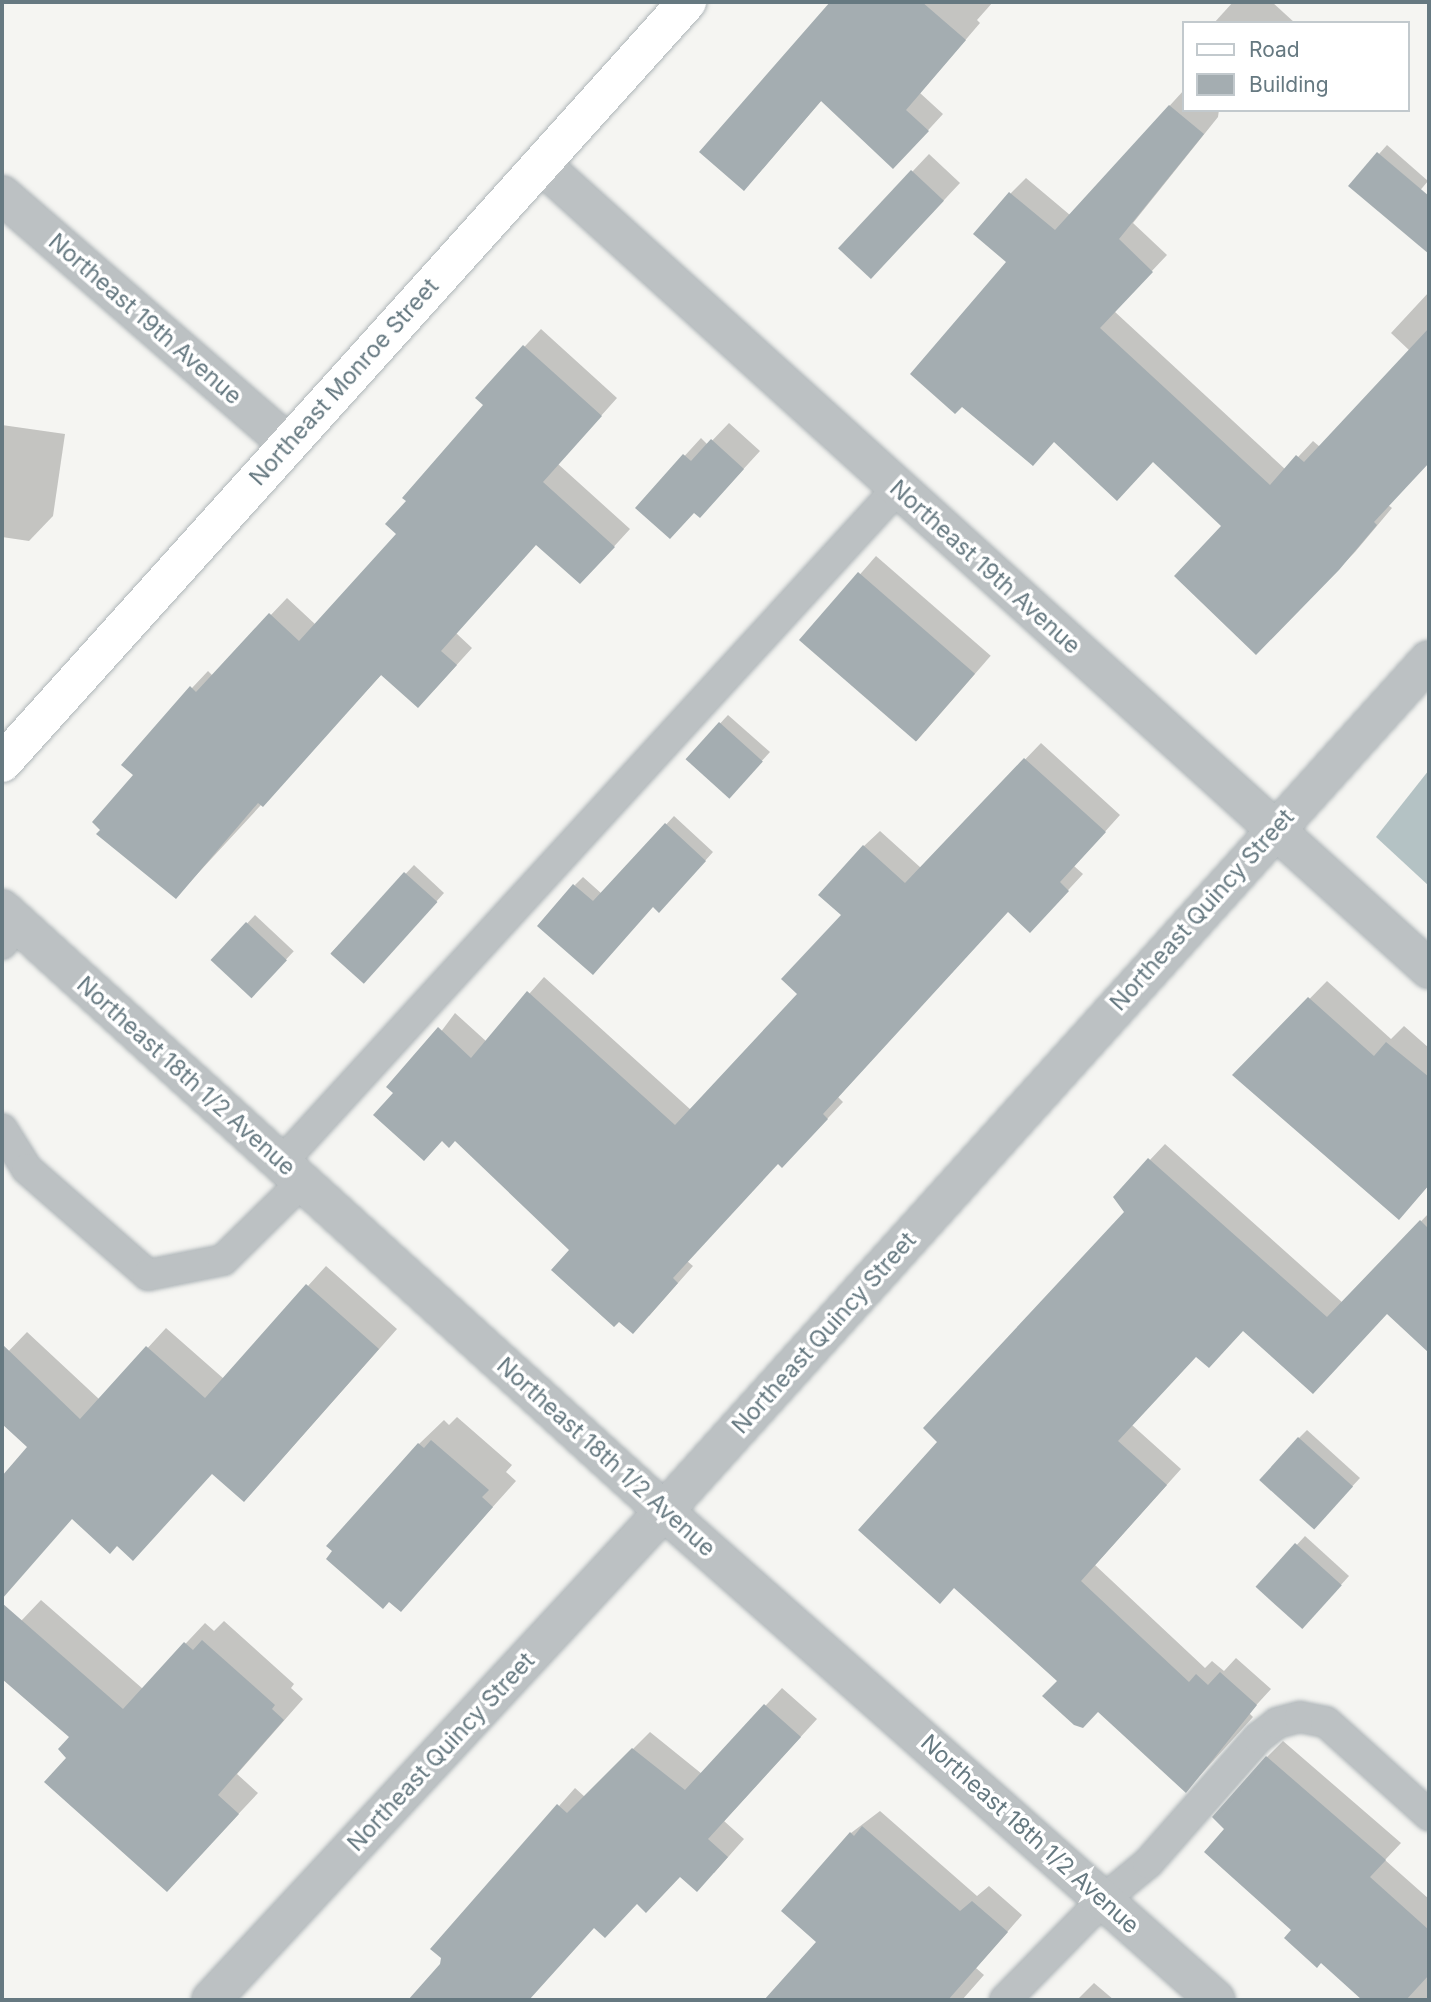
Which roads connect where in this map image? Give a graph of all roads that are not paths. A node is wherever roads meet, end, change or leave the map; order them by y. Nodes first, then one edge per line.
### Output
1 (687, 2) edge
2 (541, 164) junction
3 (2, 195) edge
4 (288, 444) junction
5 (898, 488) junction
6 (1429, 660) edge
7 (2, 763) edge
8 (1274, 829) junction
9 (7, 925) edge
10 (1429, 969) edge
11 (2, 1129) edge
12 (292, 1173) junction
13 (664, 1511) junction
14 (1429, 1815) edge
15 (1104, 1900) junction
16 (211, 2000) edge
17 (1005, 2000) edge
18 (1216, 2000) edge

1 - 2 street, Northeast Monroe Street
2 - 4 street, Northeast Monroe Street
2 - 5 street, Northeast 19th Avenue
3 - 4 street, Northeast 19th Avenue
4 - 7 street, Northeast Monroe Street
5 - 8 street, Northeast 19th Avenue
5 - 12 lane
6 - 8 street, Northeast Quincy Street
8 - 10 street, Northeast 19th Avenue
8 - 13 street, Northeast Quincy Street
9 - 12 street, Northeast 18th 1/2 Avenue
11 - 12 lane
12 - 13 street, Northeast 18th 1/2 Avenue
13 - 15 street, Northeast 18th 1/2 Avenue
13 - 16 street, Northeast Quincy Street
14 - 15 lane
15 - 17 lane
15 - 18 street, Northeast 18th 1/2 Avenue

